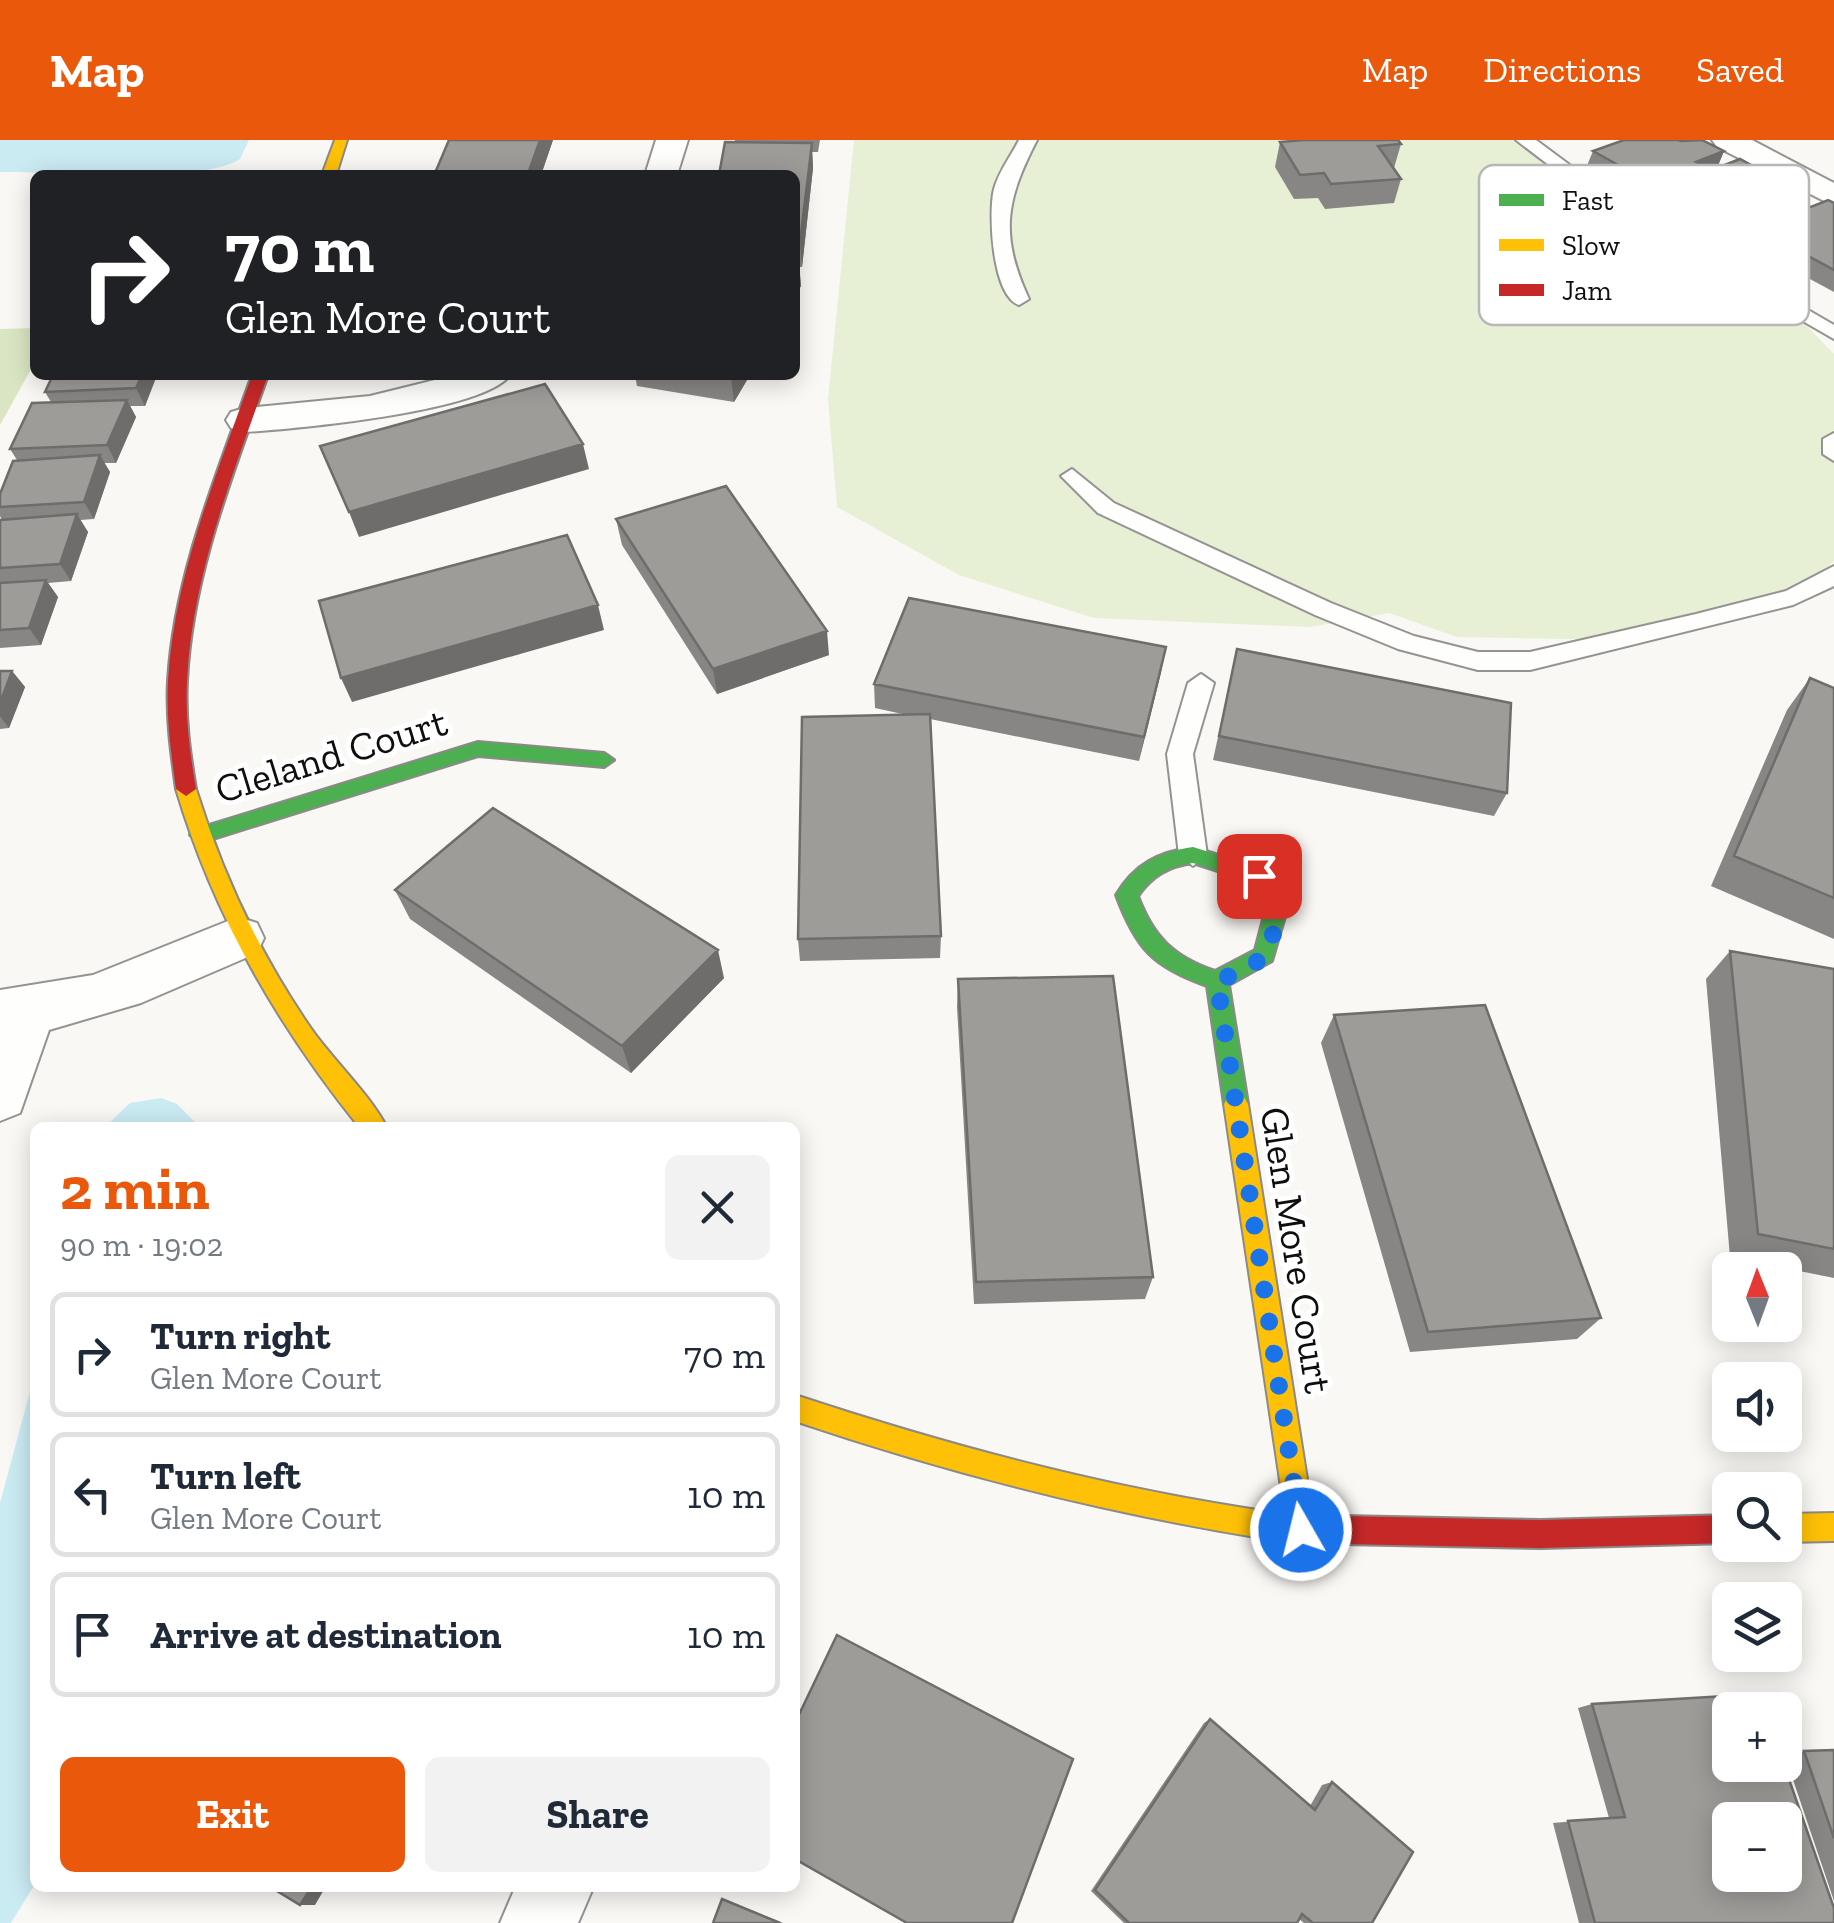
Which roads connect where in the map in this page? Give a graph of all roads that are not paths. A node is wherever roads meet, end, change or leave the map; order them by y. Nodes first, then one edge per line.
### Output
1 (341, 140) edge
2 (672, 140) edge
3 (1028, 140) edge
4 (1525, 140) edge
5 (1728, 140) edge
6 (1804, 144) dead end
7 (1834, 162) edge
8 (1559, 165) edge
9 (1775, 165) edge
10 (330, 170) edge
11 (663, 170) edge
12 (1809, 183) edge
13 (1834, 196) edge
14 (1019, 299) dead end
15 (1809, 318) edge
16 (1834, 333) edge
17 (258, 380) edge
18 (476, 380) edge
19 (245, 420) junction
20 (1834, 439) edge
21 (1834, 454) edge
22 (1072, 476) dead end
23 (1834, 574) edge
24 (1201, 682) dead end
25 (604, 760) dead end
26 (200, 835) junction
27 (1193, 855) junction
28 (238, 938) junction
29 (1217, 981) junction
30 (14, 1013) edge
31 (0, 1096) edge
32 (369, 1122) edge
33 (801, 1425) edge
34 (1834, 1526) edge
35 (1802, 1527) edge
36 (1712, 1529) edge
37 (1301, 1530) junction
38 (552, 1892) edge
39 (539, 1923) edge

1 - 10 street
2 - 11 street
3 - 14 lane
4 - 8 lane
5 - 9 street
6 - 7 street
12 - 13 street
15 - 16 lane
17 - 19 street
18 - 19 street
19 - 26 street
20 - 21 lane
22 - 23 lane
24 - 27 lane
25 - 26 street, Cleland Court
26 - 28 street
27 - 29 street
27 - 29 street
28 - 30 street
28 - 32 street
29 - 37 street, Glen More Court
30 - 31 street
33 - 37 street
34 - 35 street
36 - 37 street
38 - 39 street

